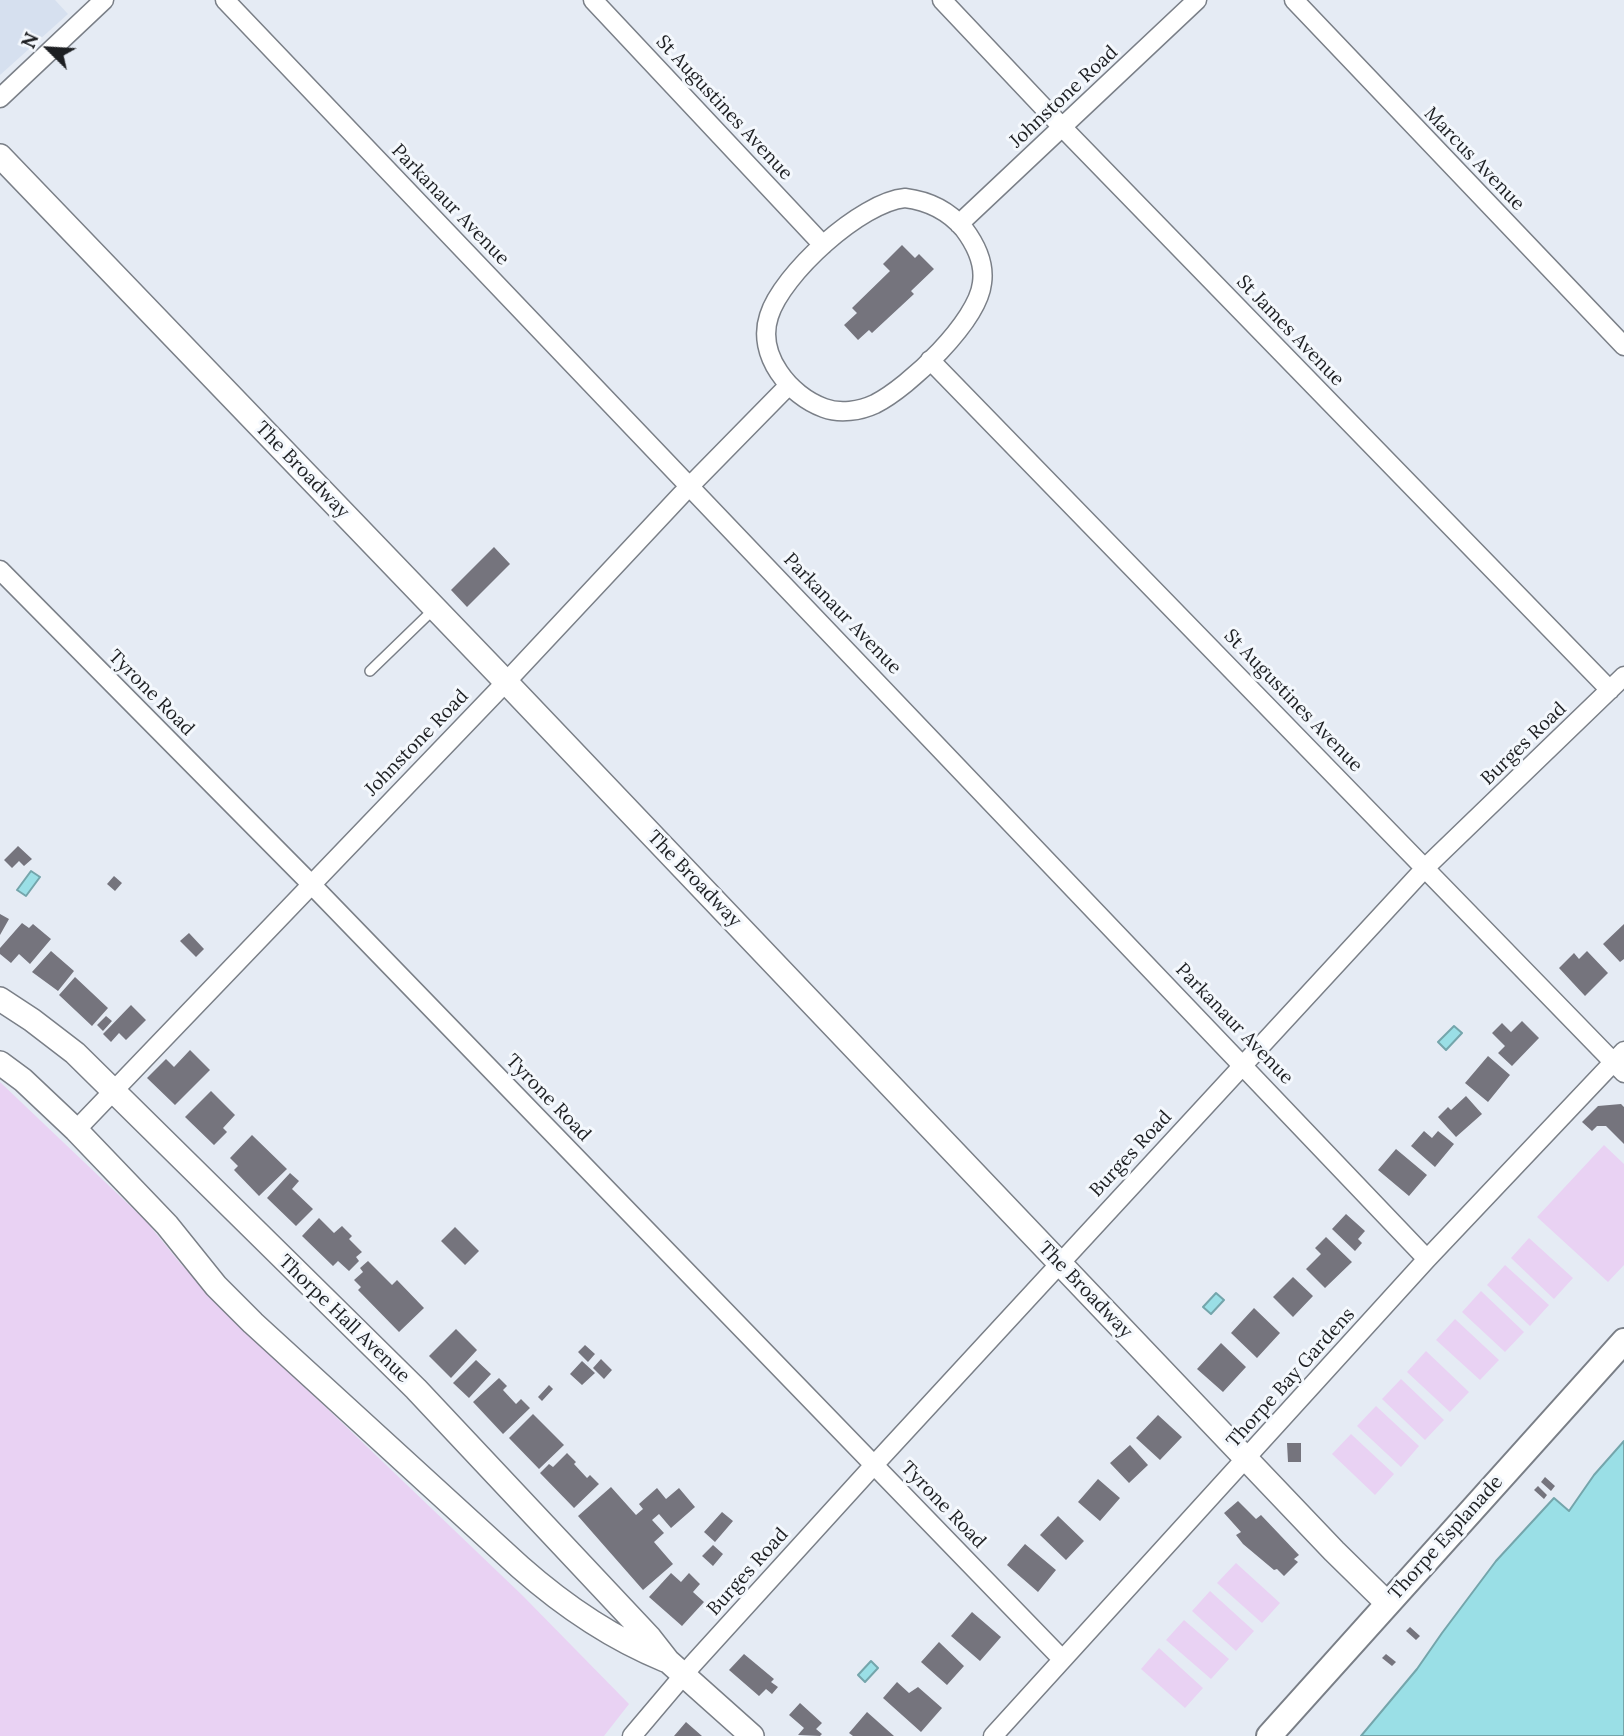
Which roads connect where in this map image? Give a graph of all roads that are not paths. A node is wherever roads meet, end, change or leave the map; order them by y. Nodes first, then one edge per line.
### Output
1 (104, 0) edge
2 (225, 0) edge
3 (593, 0) edge
4 (942, 0) edge
5 (1197, 0) edge
6 (1294, 0) edge
7 (0, 98) edge
8 (1063, 128) junction
9 (0, 156) edge
10 (959, 224) junction
11 (823, 245) junction
12 (1624, 346) edge
13 (930, 360) junction
14 (789, 385) junction
15 (690, 486) junction
16 (0, 570) edge
17 (435, 609) junction
18 (370, 671) dead end
19 (1624, 677) edge
20 (506, 681) junction
21 (1610, 690) junction
22 (1426, 867) junction
23 (311, 884) junction
24 (0, 999) edge
25 (1620, 1062) edge
26 (0, 1063) edge
27 (1243, 1064) junction
28 (112, 1091) junction
29 (76, 1130) junction
30 (1427, 1259) junction
31 (1059, 1262) junction
32 (1624, 1341) edge
33 (1247, 1458) junction
34 (874, 1465) junction
35 (1387, 1603) junction
36 (1062, 1659) junction
37 (675, 1667) junction
38 (632, 1736) edge
39 (752, 1736) edge
40 (993, 1736) edge
41 (1269, 1736) edge

1 - 7 street
2 - 15 street, Parkanaur Avenue
3 - 11 street, St Augustines Avenue
4 - 8 street, St James Avenue
5 - 8 street, Johnstone Road
6 - 12 street, Marcus Avenue
8 - 10 street, Johnstone Road
8 - 21 street, St James Avenue
9 - 17 street, The Broadway
10 - 11 street
10 - 13 street
11 - 14 street
13 - 14 street
13 - 22 street, St Augustines Avenue
14 - 15 street, Johnstone Road
15 - 20 street, Johnstone Road
15 - 27 street, Parkanaur Avenue
16 - 23 street, Tyrone Road
17 - 18 lane
17 - 20 street, The Broadway
19 - 21 street, Burges Road
20 - 23 street, Johnstone Road
20 - 31 street, The Broadway
21 - 22 street, Burges Road
22 - 25 street, St Augustines Avenue
22 - 27 street, Burges Road
23 - 28 street, Johnstone Road
23 - 34 street, Tyrone Road
24 - 28 street, Thorpe Hall Avenue
25 - 30 street, Thorpe Bay Gardens
26 - 29 street, Thorpe Hall Avenue
27 - 30 street, Parkanaur Avenue
27 - 31 street, Burges Road
28 - 29 street, Johnstone Road
28 - 37 street, Thorpe Hall Avenue
29 - 37 street, Thorpe Hall Avenue
30 - 33 street, Thorpe Bay Gardens
31 - 33 street, The Broadway
31 - 34 street, Burges Road
32 - 35 main road, Thorpe Esplanade
33 - 35 street, The Broadway
33 - 36 street, Thorpe Bay Gardens
34 - 36 street, Tyrone Road
34 - 37 street, Burges Road
35 - 41 main road, Thorpe Esplanade
36 - 40 street, Thorpe Bay Gardens
37 - 38 street, Burges Road
37 - 39 street, Thorpe Hall Avenue

